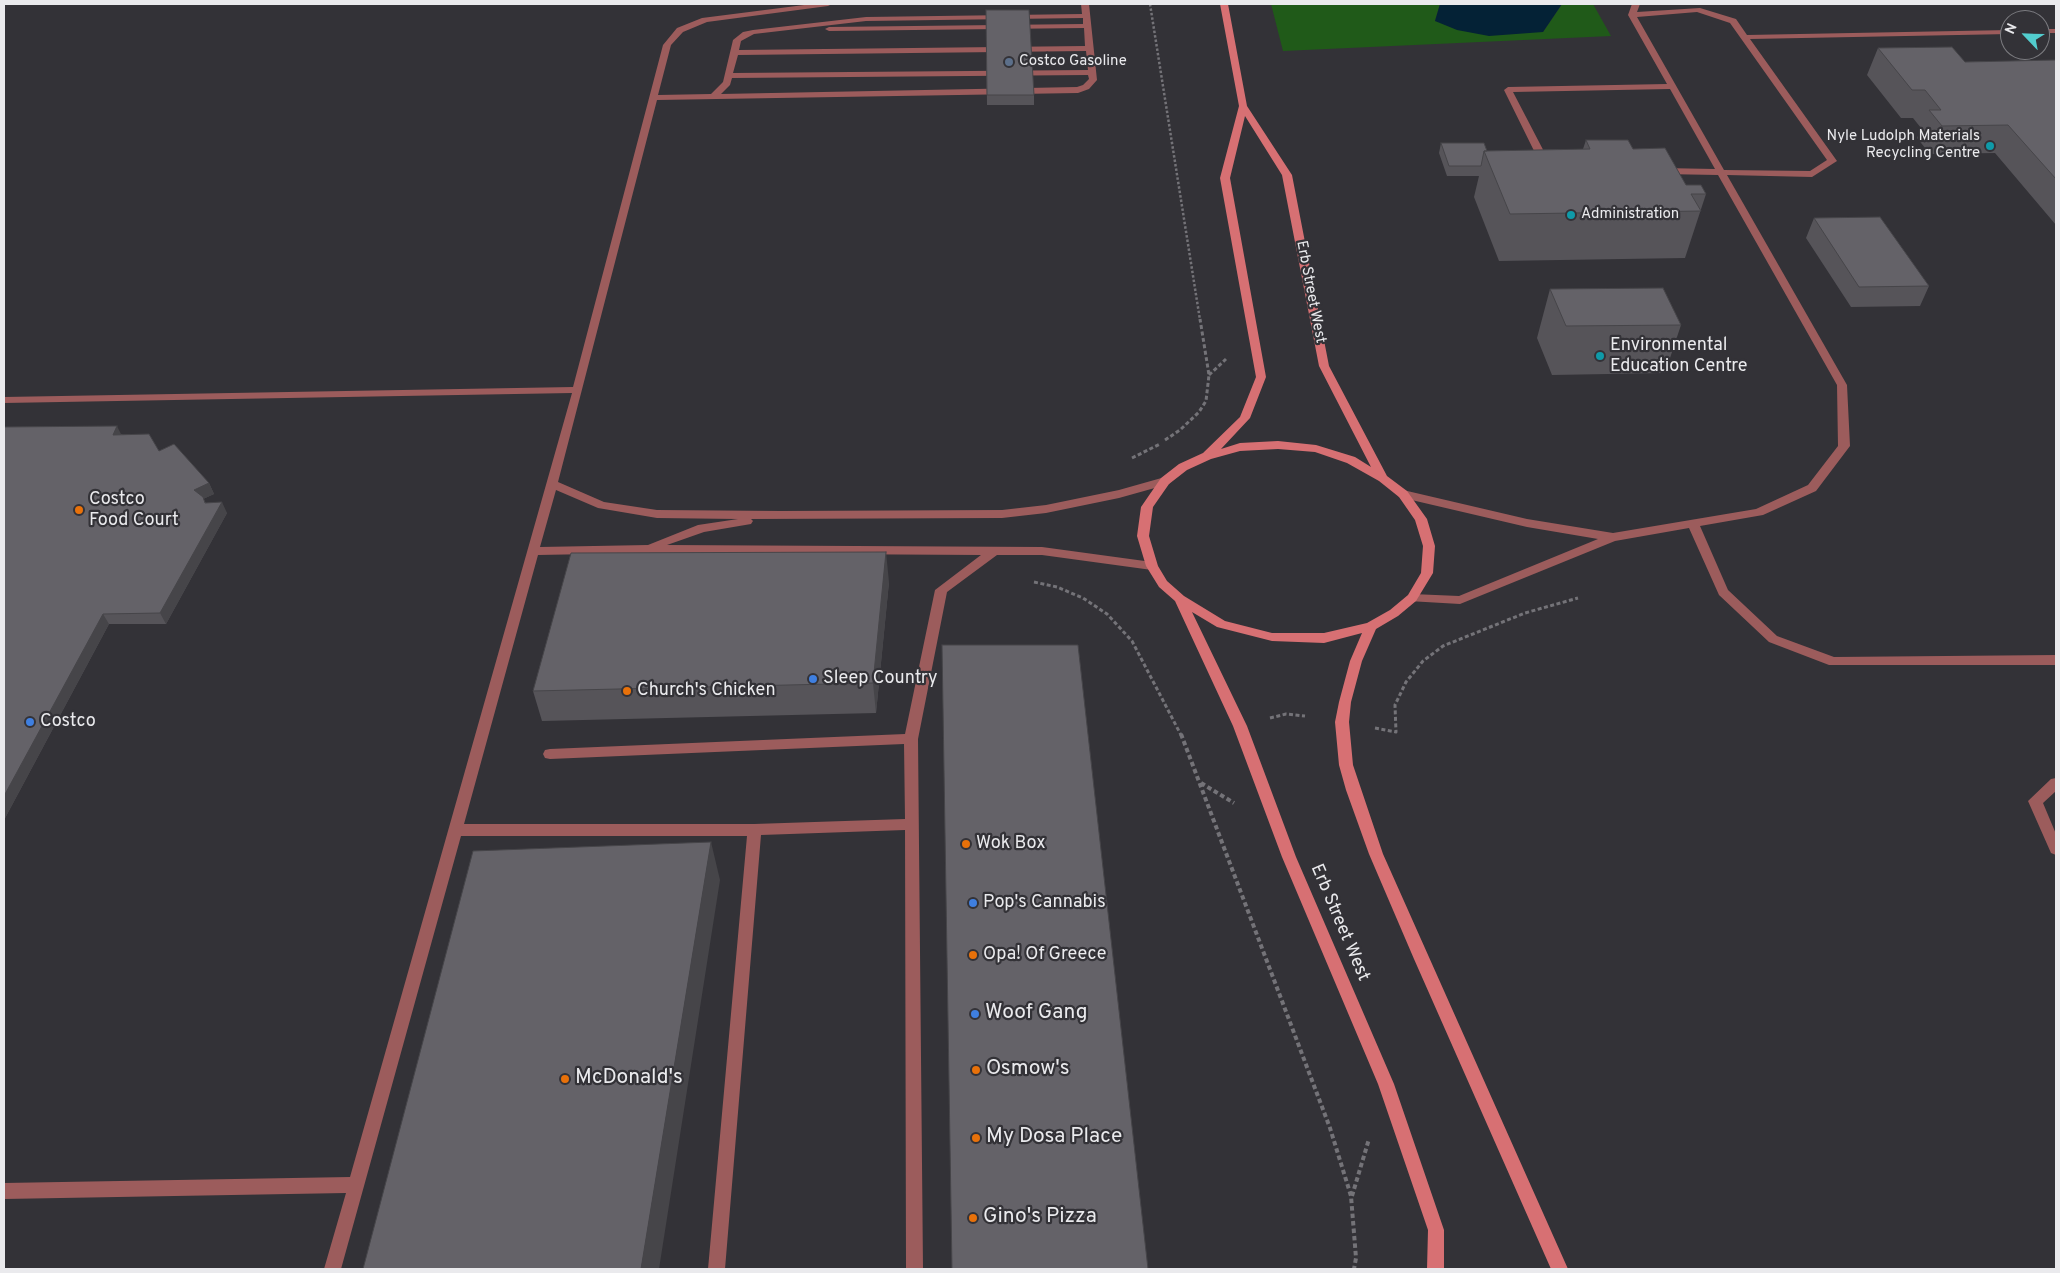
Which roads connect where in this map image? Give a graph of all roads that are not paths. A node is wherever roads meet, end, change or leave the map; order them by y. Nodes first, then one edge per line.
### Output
1 (828, 4) edge
2 (1085, 4) edge
3 (1224, 4) edge
4 (1636, 4) edge
5 (1632, 15) junction
6 (1086, 16) junction
7 (1087, 26) junction
8 (771, 30) junction
9 (2000, 32) edge
10 (1745, 38) junction
11 (1090, 48) junction
12 (734, 53) junction
13 (1092, 72) junction
14 (729, 76) junction
15 (1672, 86) junction
16 (712, 97) junction
17 (653, 98) junction
18 (1243, 106) junction
19 (1558, 168) edge
20 (1654, 171) edge
21 (1722, 173) junction
22 (578, 390) junction
23 (4, 400) edge
24 (1206, 456) junction
25 (1383, 478) junction
26 (1165, 481) junction
27 (552, 484) junction
28 (1403, 494) junction
29 (781, 516) junction
30 (1694, 525) junction
31 (1613, 537) junction
32 (646, 549) junction
33 (534, 551) junction
34 (994, 551) junction
35 (1152, 566) junction
36 (1412, 598) junction
37 (1180, 599) junction
38 (1371, 626) junction
39 (2056, 660) edge
40 (911, 738) junction
41 (550, 754) dead end
42 (2056, 783) edge
43 (912, 824) junction
44 (456, 830) junction
45 (754, 830) junction
46 (2056, 849) edge
47 (357, 1185) junction
48 (4, 1191) edge
49 (333, 1269) edge
50 (717, 1269) edge
51 (915, 1269) edge
52 (1436, 1269) edge
53 (1560, 1269) edge

1 - 17 lane
2 - 6 lane
3 - 18 main road, Erb Street West
4 - 5 lane
5 - 10 lane
5 - 15 lane
6 - 7 lane
6 - 8 lane
7 - 8 lane
7 - 11 lane
8 - 12 lane
9 - 10 lane
10 - 21 lane
11 - 12 lane
11 - 13 lane
12 - 14 lane
13 - 14 lane
13 - 16 lane
14 - 16 lane
15 - 19 lane
15 - 21 lane
16 - 17 lane
17 - 22 lane
18 - 24 main road, Erb Street West
18 - 25 main road, Erb Street West
20 - 21 lane
21 - 30 lane
22 - 23 lane
22 - 27 lane
24 - 25 main road
24 - 26 main road
25 - 28 main road
26 - 29 lane
26 - 35 main road
27 - 29 lane
27 - 33 lane
28 - 31 lane
28 - 36 main road
29 - 32 lane
30 - 31 lane
30 - 39 lane
31 - 36 lane
32 - 33 lane
32 - 34 lane
33 - 44 lane
34 - 35 lane
34 - 40 lane
35 - 37 main road
36 - 38 main road
37 - 38 main road
37 - 52 main road, Erb Street West
38 - 53 main road
40 - 41 lane
40 - 43 lane
42 - 46 lane
43 - 45 lane
43 - 51 lane
44 - 45 lane
44 - 47 lane
45 - 50 lane
47 - 48 lane
47 - 49 lane

